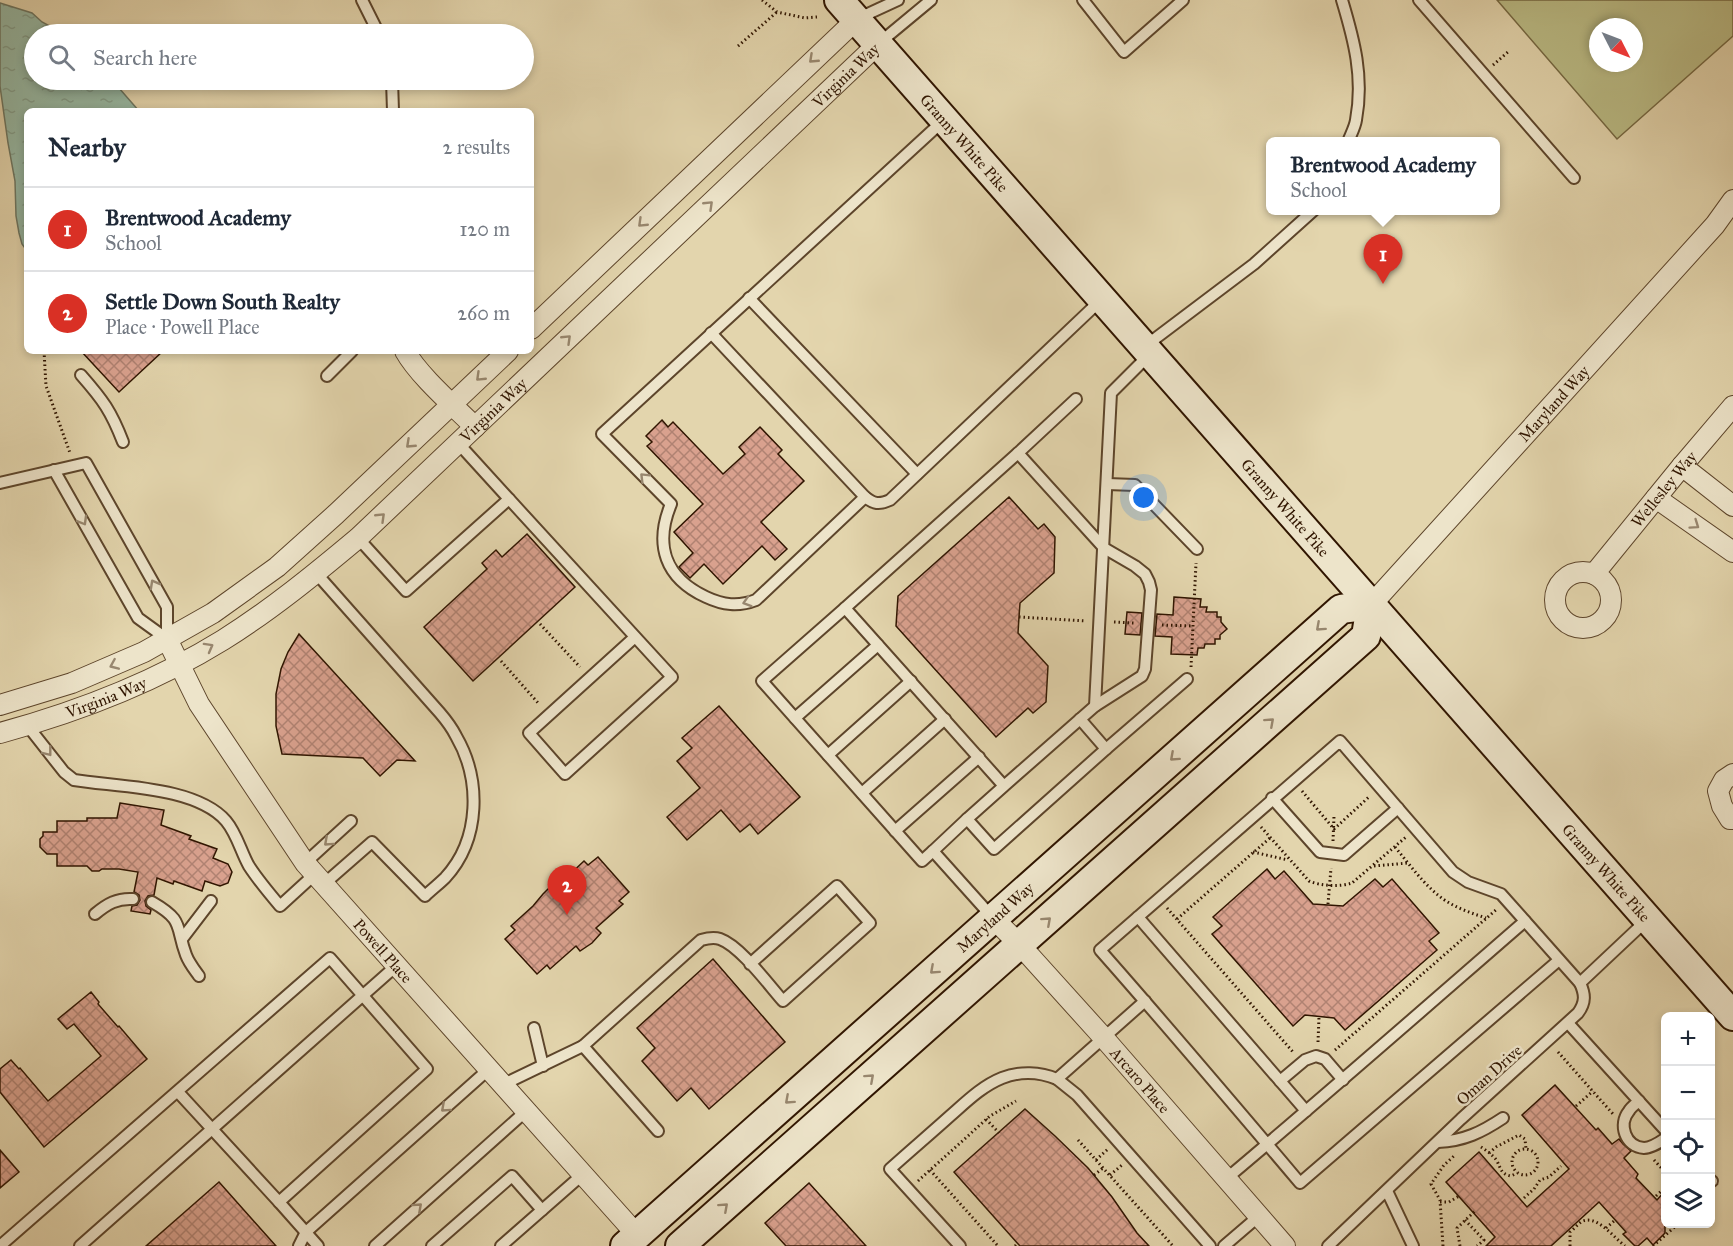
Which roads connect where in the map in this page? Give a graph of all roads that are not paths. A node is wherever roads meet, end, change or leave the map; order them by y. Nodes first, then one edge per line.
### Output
1 (362, 0) edge
2 (898, 0) edge
3 (931, 0) edge
4 (1083, 0) edge
5 (1183, 0) edge
6 (1342, 0) edge
7 (1419, 0) edge
8 (848, 10) edge
9 (374, 24) edge
10 (878, 44) junction
11 (392, 90) edge
12 (393, 108) edge
13 (944, 119) junction
14 (1350, 137) edge
15 (1574, 178) dead end
16 (1733, 200) edge
17 (1308, 215) edge
18 (749, 298) junction
19 (1102, 299) junction
20 (534, 326) edge
21 (711, 333) junction
22 (1147, 350) junction
23 (349, 354) edge
24 (407, 354) edge
25 (505, 354) edge
26 (81, 375) dead end
27 (327, 376) dead end
28 (1076, 399) dead end
29 (452, 404) junction
30 (1733, 406) edge
31 (475, 427) junction
32 (123, 442) dead end
33 (458, 443) junction
34 (1018, 453) junction
35 (1682, 466) junction
36 (54, 470) junction
37 (917, 474) junction
38 (0, 483) edge
39 (1107, 484) junction
40 (865, 496) junction
41 (1656, 498) junction
42 (509, 499) junction
43 (1733, 506) edge
44 (358, 538) junction
45 (1104, 548) junction
46 (1197, 549) road end
47 (1733, 552) edge
48 (316, 573) junction
49 (1594, 573) dead end
50 (1371, 605) junction
51 (845, 608) junction
52 (635, 637) junction
53 (167, 639) junction
54 (878, 645) junction
55 (179, 664) junction
56 (1187, 680) road end
57 (911, 681) junction
58 (0, 705) edge
59 (1095, 706) junction
60 (795, 718) junction
61 (1080, 719) junction
62 (945, 720) junction
63 (27, 725) junction
64 (0, 733) edge
65 (1106, 749) junction
66 (828, 755) junction
67 (979, 757) junction
68 (1733, 774) edge
69 (1004, 786) junction
70 (862, 793) junction
71 (1272, 798) junction
72 (1398, 808) junction
73 (967, 819) junction
74 (1733, 819) edge
75 (351, 821) dead end
76 (895, 831) junction
77 (933, 851) junction
78 (314, 874) junction
79 (133, 899) dead end
80 (211, 901) dead end
81 (152, 902) dead end
82 (95, 914) dead end
83 (1138, 916) junction
84 (993, 918) junction
85 (1648, 919) junction
86 (1525, 921) junction
87 (182, 939) junction
88 (1020, 945) junction
89 (1559, 960) junction
90 (750, 964) junction
91 (396, 966) junction
92 (199, 976) dead end
93 (1580, 982) junction
94 (363, 995) junction
95 (1145, 1001) junction
96 (1733, 1016) edge
97 (1568, 1023) junction
98 (534, 1028) dead end
99 (1103, 1037) junction
100 (583, 1046) junction
101 (543, 1066) junction
102 (489, 1069) junction
103 (1057, 1079) junction
104 (1342, 1080) junction
105 (1280, 1081) junction
106 (502, 1084) junction
107 (178, 1092) junction
108 (1640, 1101) junction
109 (526, 1111) junction
110 (1306, 1111) junction
111 (1503, 1118) dead end
112 (1661, 1126) edge
113 (212, 1129) junction
114 (658, 1131) dead end
115 (1661, 1141) edge
116 (1438, 1142) junction
117 (1268, 1144) junction
118 (582, 1175) junction
119 (1226, 1179) junction
120 (1387, 1191) junction
121 (279, 1202) junction
122 (542, 1210) junction
123 (1259, 1216) junction
124 (306, 1232) junction
125 (636, 1242) edge
126 (0, 1246) edge
127 (80, 1246) edge
128 (299, 1246) edge
129 (318, 1246) edge
130 (375, 1246) edge
131 (432, 1246) edge
132 (501, 1246) edge
133 (680, 1246) edge
134 (960, 1246) edge
135 (1210, 1246) edge
136 (1224, 1246) edge
137 (1285, 1246) edge
138 (1328, 1246) edge
139 (1413, 1246) edge

1 - 9 lane
2 - 8 lane, Virginia Way
3 - 10 lane, Virginia Way
4 - 5 lane
6 - 14 lane
7 - 15 lane
8 - 10 main road, Granny White Pike
8 -> 20 street, Virginia Way
10 - 13 main road, Granny White Pike
31 -> 10 street, Virginia Way
11 - 12 lane
13 - 18 lane
13 - 19 main road, Granny White Pike
16 - 50 street, Maryland Way
17 - 22 lane
18 - 21 lane
18 - 37 lane
19 - 22 main road, Granny White Pike
19 - 37 lane
21 - 40 lane
40 -> 21 lane
22 - 39 lane
22 - 50 main road, Granny White Pike
23 - 27 lane
24 - 29 street
25 -> 29 street, Virginia Way
26 - 32 lane
28 - 34 lane
29 - 31 street
29 -> 53 street, Virginia Way
30 - 35 street, Wellesley Way
31 - 33 street, Virginia Way
33 - 42 lane
44 -> 33 street, Virginia Way
34 - 45 lane
34 - 51 lane
35 - 41 street, Wellesley Way
35 - 43 street
36 - 38 lane
36 -> 53 lane
53 -> 36 lane
37 - 40 lane
39 - 45 lane
39 - 46 lane
41 -> 47 street
41 - 49 street, Wellesley Way
42 - 44 lane
42 - 52 lane
44 - 48 street, Virginia Way
45 - 59 lane
45 - 59 lane
55 -> 48 street, Virginia Way
48 - 78 lane
50 -> 84 main road, Maryland Way
50 - 85 main road, Granny White Pike
88 -> 50 main road
51 - 54 lane
51 - 60 lane
52 - 52 lane
53 - 55 street, Powell Place
53 -> 58 street, Virginia Way
54 - 57 lane
54 - 60 lane
55 - 63 street, Virginia Way
55 - 78 street, Powell Place
56 - 65 lane
57 - 62 lane
57 - 66 lane
59 - 61 lane
60 - 66 lane
61 - 65 lane
61 - 69 lane
62 - 67 lane
62 - 70 lane
63 - 64 street, Virginia Way
63 -> 78 lane
65 - 73 lane
66 - 70 lane
67 - 69 lane
67 - 76 lane
68 - 74 street
69 - 73 lane
70 - 76 lane
71 - 72 lane
71 - 72 lane
71 - 83 lane
72 - 86 lane
73 - 77 lane
75 -> 78 lane
76 - 77 lane
77 - 84 lane
78 - 91 street, Powell Place
79 - 82 lane
80 - 87 lane
81 - 87 lane
83 - 95 lane
83 - 105 lane
84 - 88 street, Arcaro Place
84 -> 125 main road, Maryland Way
85 - 93 lane
85 - 96 main road, Granny White Pike
86 - 89 lane
86 - 104 lane
87 - 92 lane
88 - 99 street, Arcaro Place
133 -> 88 main road
89 - 93 lane
89 - 117 lane
90 - 90 lane
90 - 100 lane
91 - 94 lane
91 - 102 street, Powell Place
93 - 97 lane, Oman Drive
94 - 107 lane
94 - 113 lane
94 - 121 lane
95 - 99 lane
95 - 117 lane
97 - 108 lane
97 - 116 lane, Oman Drive
98 - 101 lane
99 - 103 lane
99 - 119 street, Arcaro Place
100 - 101 lane
100 - 114 lane
101 - 106 lane
102 - 106 street, Powell Place
102 -> 124 lane
103 - 134 lane
103 - 135 lane
104 - 105 lane
104 - 110 lane
105 - 110 lane
106 - 109 street, Powell Place
107 - 113 lane
107 - 126 lane
108 - 112 lane
108 - 115 lane
109 - 118 street, Powell Place
130 -> 109 lane
110 - 117 lane
111 - 116 lane
113 - 121 lane
113 - 127 lane
116 - 120 lane, Oman Drive
117 - 119 lane
118 - 122 lane
118 - 125 street, Powell Place
119 - 123 street, Arcaro Place
120 - 138 lane, Oman Drive
120 - 139 lane
121 - 124 lane
122 - 131 lane
122 - 132 lane
123 - 136 lane
123 - 137 street, Arcaro Place
124 - 128 lane
124 - 129 lane

